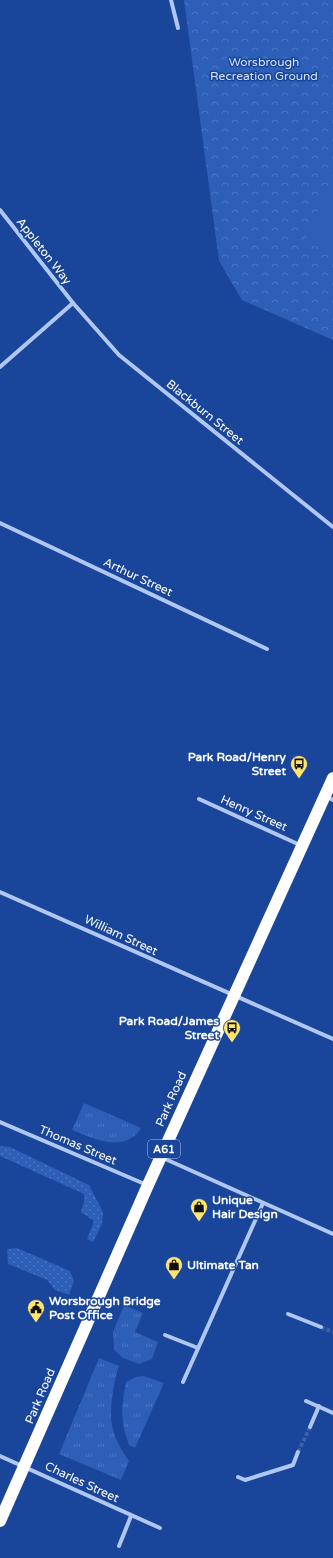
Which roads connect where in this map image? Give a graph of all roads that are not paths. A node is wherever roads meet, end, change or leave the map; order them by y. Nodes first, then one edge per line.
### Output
1 (171, 0) edge
2 (178, 28) dead end
3 (0, 210) edge
4 (73, 303) junction
5 (0, 367) edge
6 (0, 523) edge
7 (333, 527) edge
8 (267, 649) dead end
9 (333, 778) edge
10 (329, 798) edge
11 (199, 799) dead end
12 (302, 846) junction
13 (0, 892) edge
14 (234, 997) junction
15 (333, 1039) edge
16 (0, 1122) edge
17 (161, 1157) junction
18 (148, 1185) junction
19 (263, 1203) junction
20 (333, 1234) edge
21 (288, 1314) dead end
22 (321, 1327) tunnel mouth
23 (165, 1335) dead end
24 (198, 1348) junction
25 (183, 1382) dead end
26 (306, 1400) dead end
27 (319, 1406) junction
28 (333, 1413) edge
29 (310, 1427) tunnel mouth
30 (298, 1452) tunnel mouth
31 (0, 1456) edge
32 (25, 1466) junction
33 (238, 1477) dead end
34 (131, 1516) junction
35 (0, 1521) edge
36 (160, 1528) dead end
37 (119, 1546) dead end

1 - 2 street
3 - 4 street, Appleton Way
4 - 5 street
4 - 7 street, Blackburn Street
6 - 8 street, Arthur Street
9 - 10 highway, Park Road / A61
10 - 12 highway, Park Road / A61
11 - 12 street, Henry Street
12 - 14 highway, Park Road / A61
13 - 14 street, William Street
14 - 15 street, William Street
14 - 17 highway, Park Road / A61
16 - 18 street, Thomas Street
17 - 18 highway, Park Road / A61
17 - 19 street
18 - 32 highway, Park Road / A61
19 - 20 street
19 - 24 street
21 - 22 street
23 - 24 street
24 - 25 street
26 - 27 street
27 - 28 street
27 - 29 street
30 - 33 street
31 - 32 street, Charles Street
32 - 34 street, Charles Street
32 - 35 highway, Park Road / A61
34 - 36 street, Charles Street
34 - 37 street

